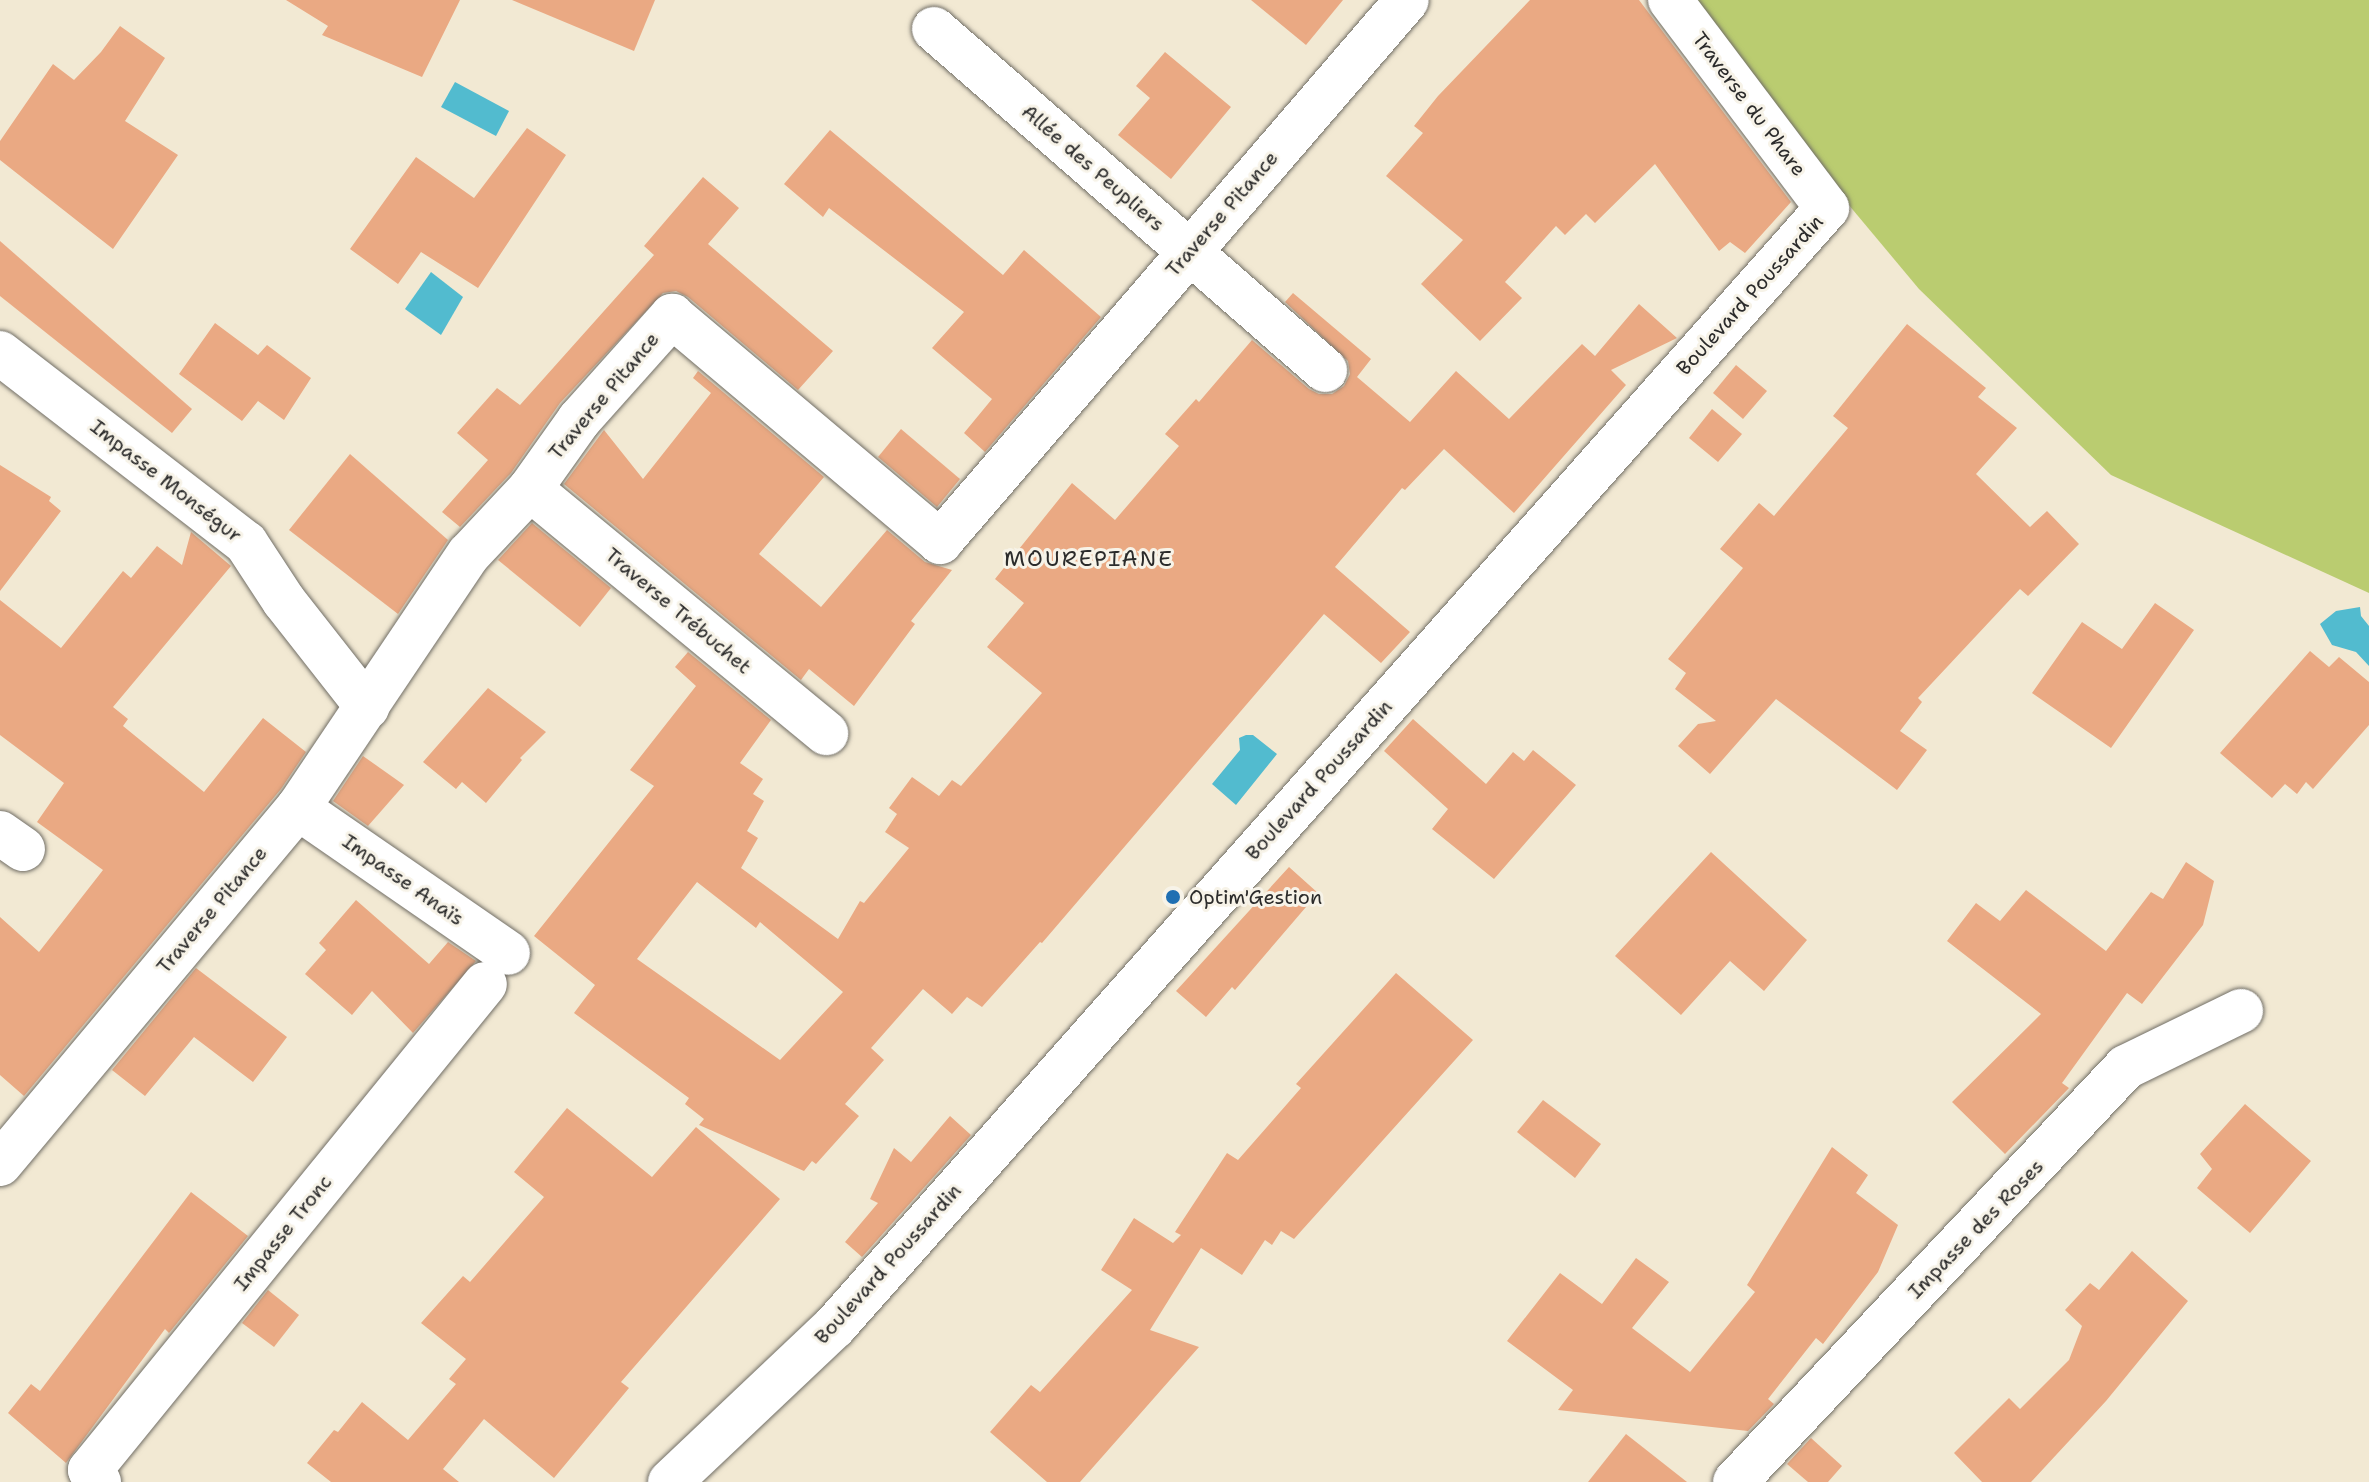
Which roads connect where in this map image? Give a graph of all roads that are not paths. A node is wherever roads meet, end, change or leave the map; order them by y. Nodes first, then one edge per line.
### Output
1 (1407, 0) edge
2 (1670, 0) edge
3 (934, 29) dead end
4 (1827, 208) joint
5 (1189, 253) junction
6 (0, 353) edge
7 (1325, 370) dead end
8 (530, 489) junction
9 (367, 707) junction
10 (826, 733) dead end
11 (298, 808) junction
12 (497, 968) joint
13 (2241, 1011) dead end
14 (0, 1164) edge
15 (99, 1482) edge
16 (670, 1482) edge
17 (1735, 1482) edge

1 - 5 street, Traverse Pitance
2 - 4 street, Traverse du Phare
3 - 5 street, Allée des Peupliers
4 - 16 street, Boulevard Poussardin
5 - 7 street, Allée des Peupliers
5 - 8 street, Traverse Pitance
6 - 9 street, Impasse Monségur
8 - 9 street, Traverse Pitance
8 - 10 street, Traverse Trébuchet
9 - 11 street, Traverse Pitance
11 - 12 street, Impasse Anaïs
11 - 14 street, Traverse Pitance
12 - 15 street, Impasse Tronc
13 - 17 street, Impasse des Roses

